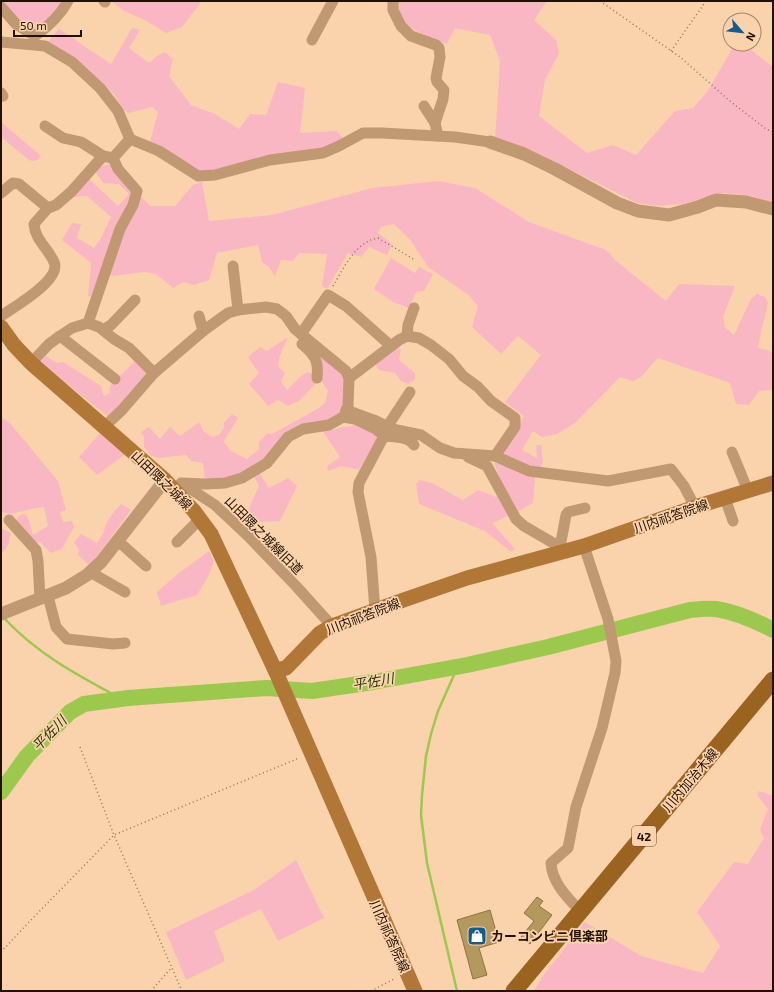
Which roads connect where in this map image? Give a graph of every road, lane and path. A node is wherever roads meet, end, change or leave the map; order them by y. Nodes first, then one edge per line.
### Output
1 (68, 1) edge
2 (333, 1) edge
3 (392, 1) edge
4 (600, 1) edge
5 (706, 1) edge
6 (1, 7) edge
7 (312, 40) dead end
8 (37, 41) junction
9 (1, 42) edge
10 (672, 51) junction
11 (424, 106) dead end
12 (435, 124) junction
13 (45, 126) dead end
14 (773, 132) edge
15 (438, 136) junction
16 (130, 139) junction
17 (490, 142) joint
18 (108, 157) junction
19 (1, 193) edge
20 (48, 208) junction
21 (773, 209) edge
22 (415, 260) dead end
23 (233, 266) dead end
24 (328, 295) junction
25 (135, 300) dead end
26 (414, 308) dead end
27 (238, 310) junction
28 (1, 316) edge
29 (199, 316) dead end
30 (88, 323) junction
31 (103, 330) junction
32 (203, 331) junction
33 (3, 334) edge
34 (60, 336) junction
35 (303, 336) junction
36 (407, 336) junction
37 (391, 346) junction
38 (319, 349) junction
39 (343, 360) dead end
40 (31, 364) junction
41 (154, 373) junction
42 (316, 378) dead end
43 (349, 378) junction
44 (115, 379) dead end
45 (410, 392) dead end
46 (345, 413) junction
47 (104, 427) junction
48 (386, 431) junction
49 (414, 445) dead end
50 (732, 452) dead end
51 (454, 453) junction
52 (494, 456) junction
53 (165, 480) junction
54 (181, 483) junction
55 (773, 483) edge
56 (748, 491) junction
57 (725, 498) junction
58 (695, 507) junction
59 (584, 508) dead end
60 (200, 519) junction
61 (8, 520) dead end
62 (733, 521) dead end
63 (118, 541) junction
64 (177, 542) dead end
65 (584, 546) junction
66 (561, 550) junction
67 (146, 566) dead end
68 (90, 572) junction
69 (125, 592) dead end
70 (44, 597) junction
71 (375, 611) junction
72 (3, 613) edge
73 (332, 626) junction
74 (125, 644) dead end
75 (277, 675) junction
76 (773, 680) edge
77 (80, 747) dead end
78 (311, 753) junction
79 (114, 835) junction
80 (581, 912) junction
81 (1, 952) edge
82 (172, 967) junction
83 (406, 972) junction
84 (151, 991) edge
85 (182, 991) edge
86 (371, 991) edge
87 (415, 991) edge
88 (514, 991) edge

1 - 8 street
2 - 7 street
3 - 12 street
4 - 10 path
5 - 10 path
6 - 8 street
8 - 9 street
8 - 16 street
10 - 14 path
11 - 12 street
12 - 15 street
13 - 18 street
15 - 16 street
15 - 17 street
16 - 18 street
17 - 21 street
18 - 20 street
18 - 30 street
19 - 20 street
20 - 28 street
22 - 24 path
23 - 27 street
24 - 35 street
24 - 37 street
25 - 31 street
26 - 36 street
27 - 32 street
27 - 35 street
29 - 32 street
30 - 31 street
30 - 34 street
31 - 41 street
32 - 41 street
33 - 40 main road, 山田隈之城線
34 - 40 street
34 - 44 street
35 - 38 street
35 - 42 street
36 - 37 street
36 - 52 street
37 - 43 street
38 - 39 street
38 - 43 street
40 - 47 main road, 山田隈之城線
41 - 47 street
43 - 46 street
45 - 48 street
46 - 48 street
46 - 54 street
47 - 53 main road, 山田隈之城線
48 - 49 street
48 - 51 street
48 - 71 street
50 - 56 street
51 - 52 street
51 - 66 street
52 - 58 street
53 - 54 street, 山田隈之城線旧道
53 - 60 main road, 山田隈之城線
53 - 63 street
54 - 73 street, 山田隈之城線旧道
55 - 56 main road, 川内祁答院線
56 - 57 main road, 川内祁答院線
57 - 58 main road, 川内祁答院線
57 - 62 street
58 - 65 main road, 川内祁答院線
59 - 66 street
60 - 64 street
60 - 75 main road, 山田隈之城線
61 - 70 street
63 - 67 street
63 - 68 street
65 - 66 main road, 川内祁答院線
65 - 80 street
66 - 71 main road, 川内祁答院線
68 - 69 street
68 - 70 street
70 - 72 street
70 - 74 street
71 - 73 main road, 川内祁答院線
73 - 75 main road, 川内祁答院線
75 - 78 main road, 川内祁答院線
76 - 80 main road, 川内加治木線 / 42
77 - 79 path
78 - 79 path
78 - 83 main road, 川内祁答院線
79 - 81 path
79 - 82 path
80 - 88 main road, 川内加治木線 / 42
82 - 84 path
82 - 85 path
83 - 86 path
83 - 87 main road, 川内祁答院線

